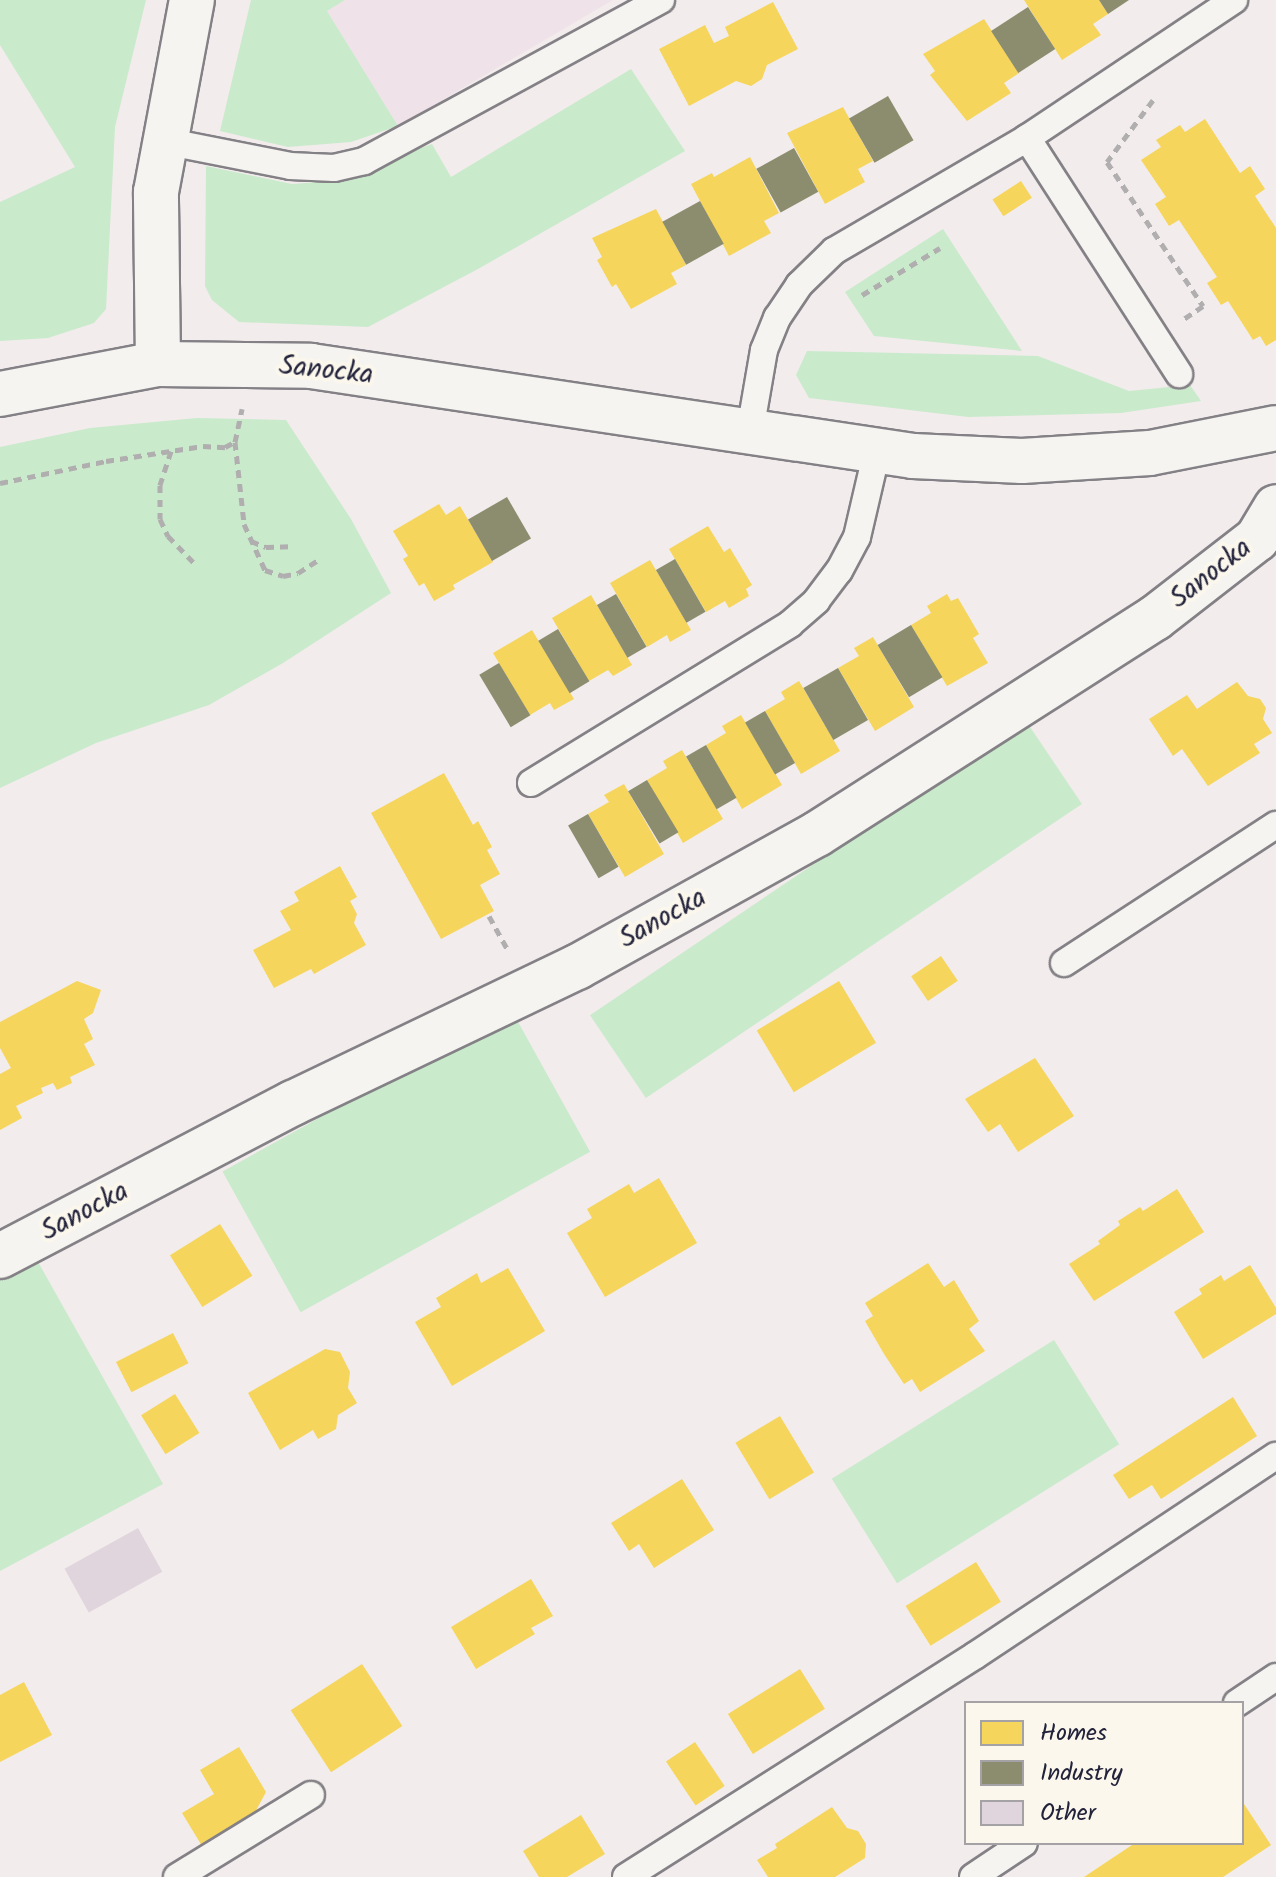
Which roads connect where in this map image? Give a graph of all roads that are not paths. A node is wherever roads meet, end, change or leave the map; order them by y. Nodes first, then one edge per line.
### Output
1 (192, 0) edge
2 (661, 0) edge
3 (1234, 0) edge
4 (1027, 138) junction
5 (164, 141) junction
6 (158, 364) junction
7 (1179, 374) dead end
8 (0, 394) edge
9 (750, 431) junction
10 (1274, 437) edge
11 (877, 451) junction
12 (1276, 507) edge
13 (531, 783) dead end
14 (1276, 825) edge
15 (1064, 963) dead end
16 (0, 1256) edge
17 (1276, 1456) edge
18 (1276, 1677) edge
19 (1240, 1701) edge
20 (311, 1795) dead end
21 (1021, 1845) edge
22 (177, 1877) edge
23 (626, 1877) edge
24 (973, 1877) edge

1 - 5 street
2 - 5 lane
3 - 4 lane
4 - 7 lane
4 - 9 lane
5 - 6 street
6 - 8 street, Sanocka
6 - 9 street, Sanocka
9 - 11 street, Sanocka
10 - 11 street, Sanocka
11 - 13 lane
12 - 16 street, Sanocka
14 - 15 lane
17 - 23 lane
18 - 19 lane
20 - 22 lane
21 - 24 lane

